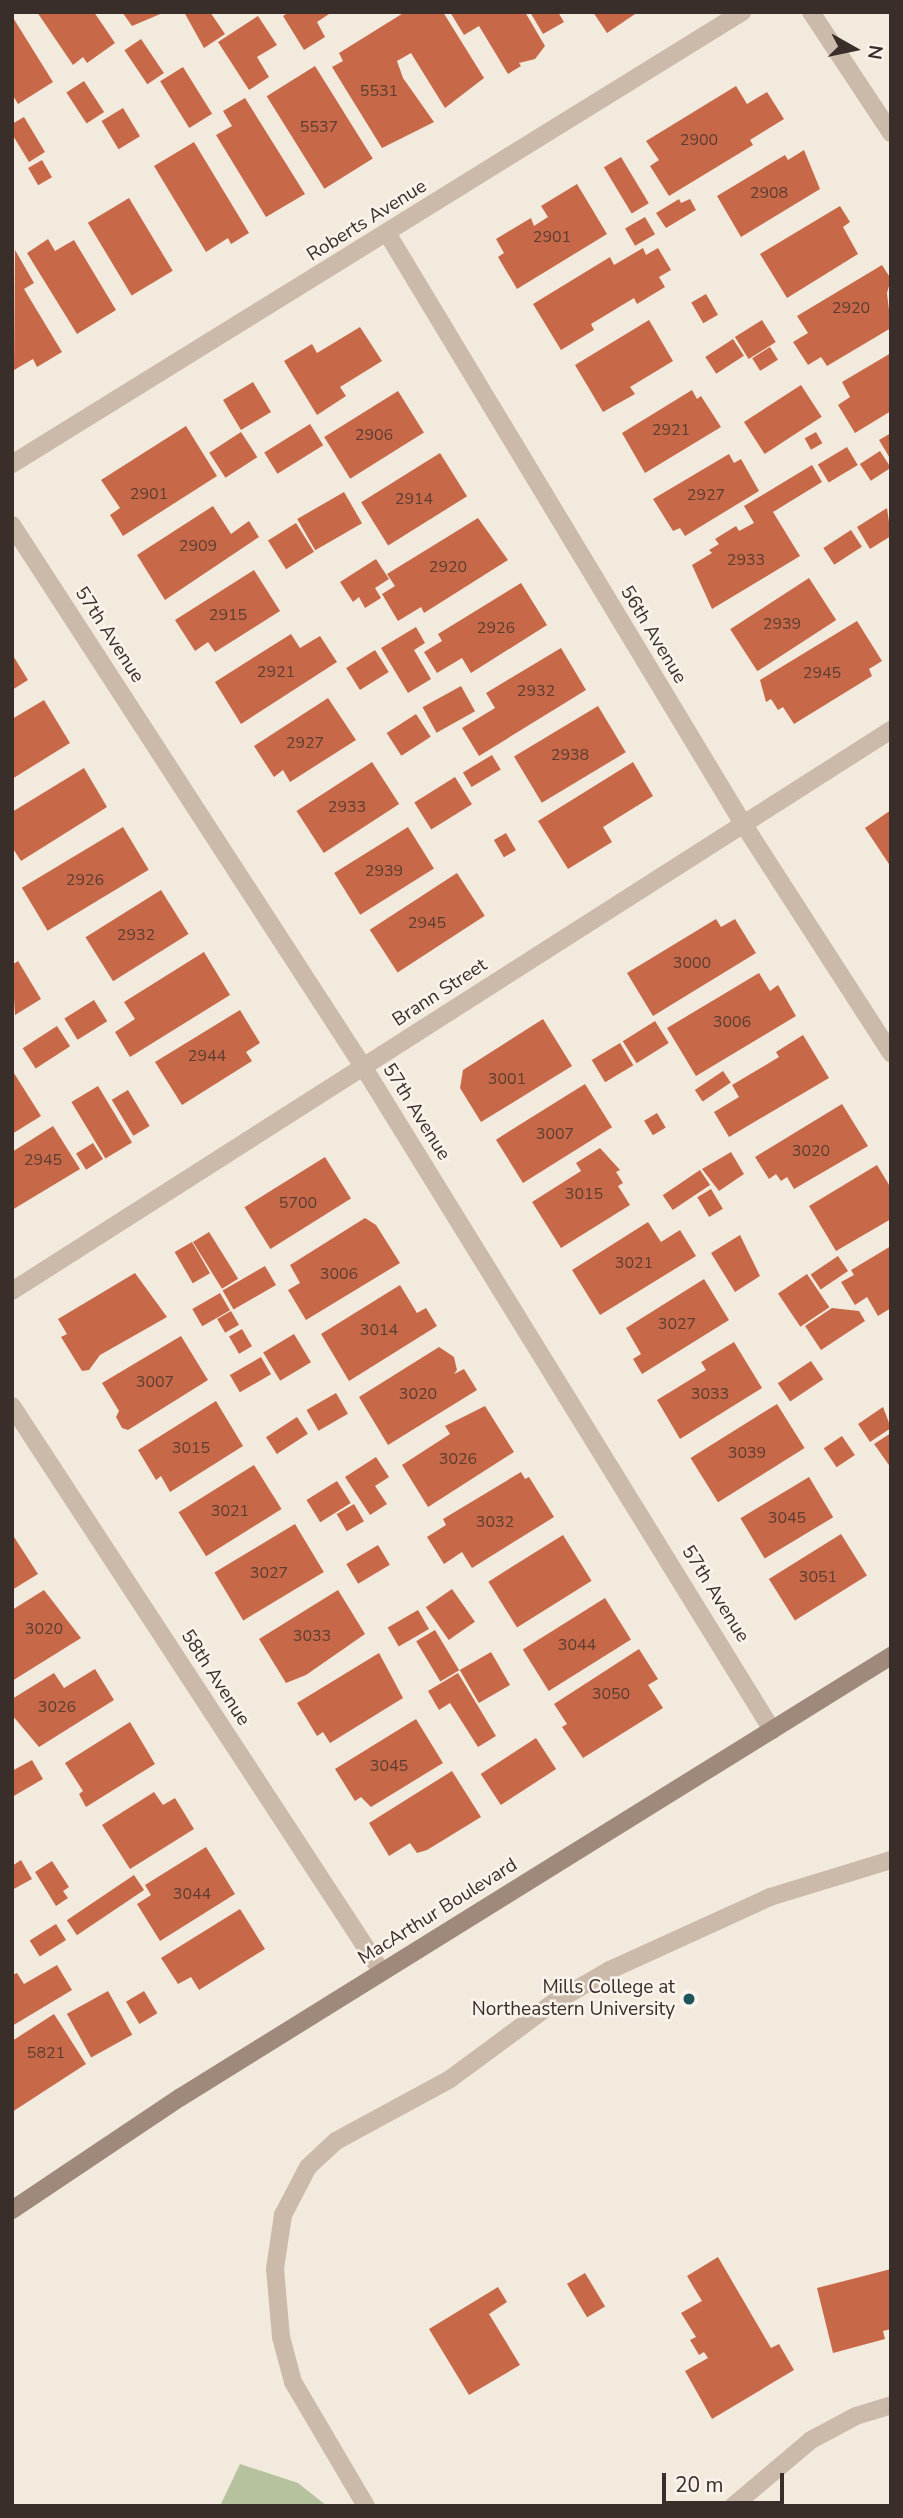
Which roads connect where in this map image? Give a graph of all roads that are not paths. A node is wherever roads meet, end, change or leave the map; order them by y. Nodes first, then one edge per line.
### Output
1 (742, 12) edge
2 (811, 12) edge
3 (891, 133) edge
4 (387, 233) junction
5 (12, 464) edge
6 (12, 525) edge
7 (891, 730) edge
8 (742, 822) junction
9 (891, 1053) edge
10 (364, 1068) junction
11 (12, 1291) edge
12 (12, 1406) edge
13 (891, 1656) edge
14 (772, 1730) junction
15 (891, 1860) edge
16 (382, 1972) junction
17 (12, 2210) edge
18 (891, 2405) edge
19 (366, 2506) edge
20 (733, 2506) edge

1 - 4 street, Roberts Avenue
2 - 3 street
4 - 5 street, Roberts Avenue
4 - 8 street, 56th Avenue
6 - 10 street, 57th Avenue
7 - 8 street, Brann Street
8 - 9 street, 56th Avenue
8 - 10 street, Brann Street
10 - 11 street, Brann Street
10 - 14 street, 57th Avenue
12 - 16 street, 58th Avenue
13 - 14 main road, MacArthur Boulevard
14 - 16 main road, MacArthur Boulevard
15 - 19 street
16 - 17 main road, MacArthur Boulevard
18 - 20 street

